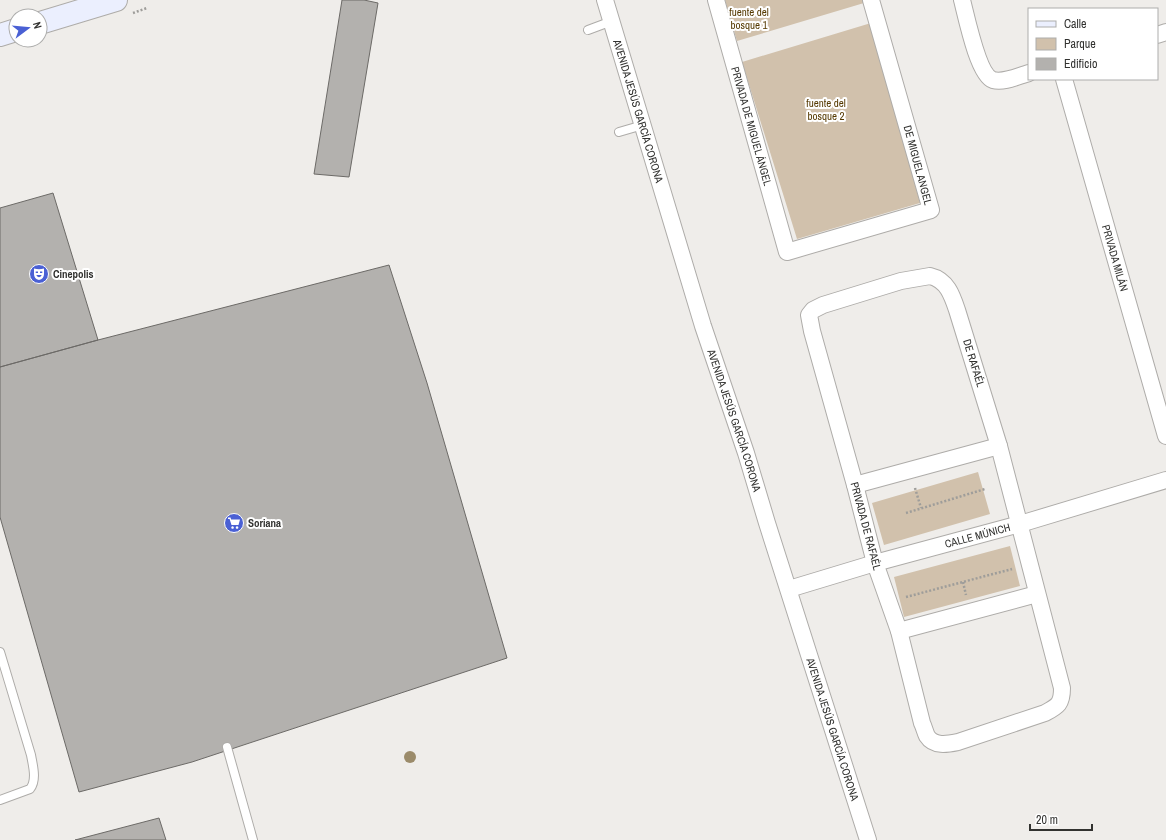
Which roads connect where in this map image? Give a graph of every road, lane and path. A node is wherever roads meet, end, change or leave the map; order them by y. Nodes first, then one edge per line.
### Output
1 (116, 0) edge
2 (605, 0) edge
3 (716, 0) edge
4 (871, 0) edge
5 (962, 0) edge
6 (48, 21) edge
7 (612, 21) junction
8 (588, 30) dead end
9 (1028, 73) edge
10 (1064, 80) edge
11 (643, 125) junction
12 (619, 132) dead end
13 (787, 252) joint
14 (943, 282) joint
15 (1166, 436) edge
16 (999, 446) junction
17 (1166, 480) edge
18 (855, 486) junction
19 (915, 488) dead end
20 (985, 489) dead end
21 (921, 508) junction
22 (906, 513) dead end
23 (1020, 524) junction
24 (875, 563) junction
25 (1017, 568) dead end
26 (963, 582) junction
27 (789, 589) junction
28 (1037, 594) junction
29 (905, 598) dead end
30 (968, 601) dead end
31 (898, 631) junction
32 (0, 652) edge
33 (1059, 704) joint
34 (227, 747) dead end
35 (0, 800) edge
36 (253, 840) edge
37 (868, 840) edge

1 - 6 main road
2 - 7 street, AVENIDA JESÚS GARCÍA CORONA
3 - 13 street, PRIVADA DE MIGUEL ÁNGEL
4 - 13 street, DE MIGUEL ANGEL
5 - 9 street
7 - 8 lane
7 - 11 street, AVENIDA JESÚS GARCÍA CORONA
10 - 15 street, PRIVADA MILÁN
11 - 12 lane
11 - 27 street, AVENIDA JESÚS GARCÍA CORONA
14 - 16 street, DE RAFAÉL
14 - 18 street, PRIVADA DE RAFAÉL
16 - 18 street
16 - 23 street, DE RAFAÉL
17 - 23 street, CALLE MÚNICH
18 - 24 street, PRIVADA DE RAFAÉL
19 - 21 path
20 - 21 path
21 - 22 path
23 - 24 street, CALLE MÚNICH
23 - 28 street, DE RAFAÉL
24 - 27 street, CALLE MÚNICH
24 - 31 street, PRIVADA DE RAFAÉL
25 - 26 path
26 - 29 path
26 - 30 path
27 - 37 street, AVENIDA JESÚS GARCÍA CORONA
28 - 31 street
28 - 33 street, DE RAFAÉL
31 - 33 street, PRIVADA DE RAFAÉL
32 - 35 lane
34 - 36 lane

